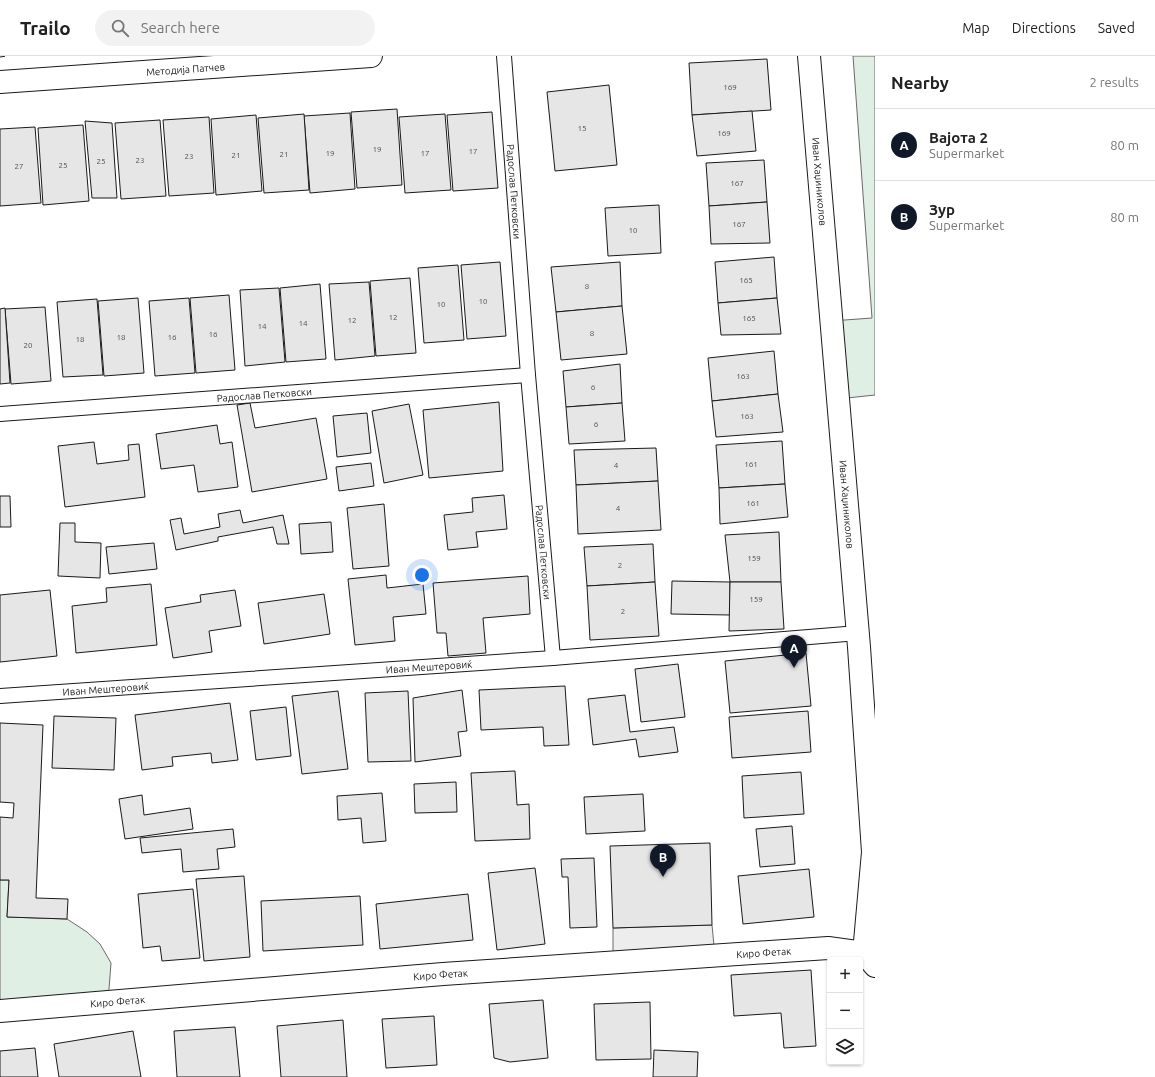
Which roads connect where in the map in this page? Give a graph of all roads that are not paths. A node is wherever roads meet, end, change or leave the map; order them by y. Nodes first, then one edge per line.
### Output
1 (371, 56) edge
2 (504, 56) edge
3 (809, 56) edge
4 (0, 82) edge
5 (528, 375) junction
6 (0, 414) edge
7 (858, 633) junction
8 (553, 658) junction
9 (0, 696) edge
10 (869, 960) edge
11 (0, 1010) edge

1 - 4 street, Методија Патчев
2 - 5 lane, Радослав Петковски
3 - 7 street, Иван Хаџиниколов
5 - 6 lane, Радослав Петковски
5 - 8 lane, Радослав Петковски
7 - 8 lane, Иван Мештеровиќ
7 - 10 street, Иван Хаџиниколов
8 - 9 lane, Иван Мештеровиќ
10 - 11 street, Киро Фетак

